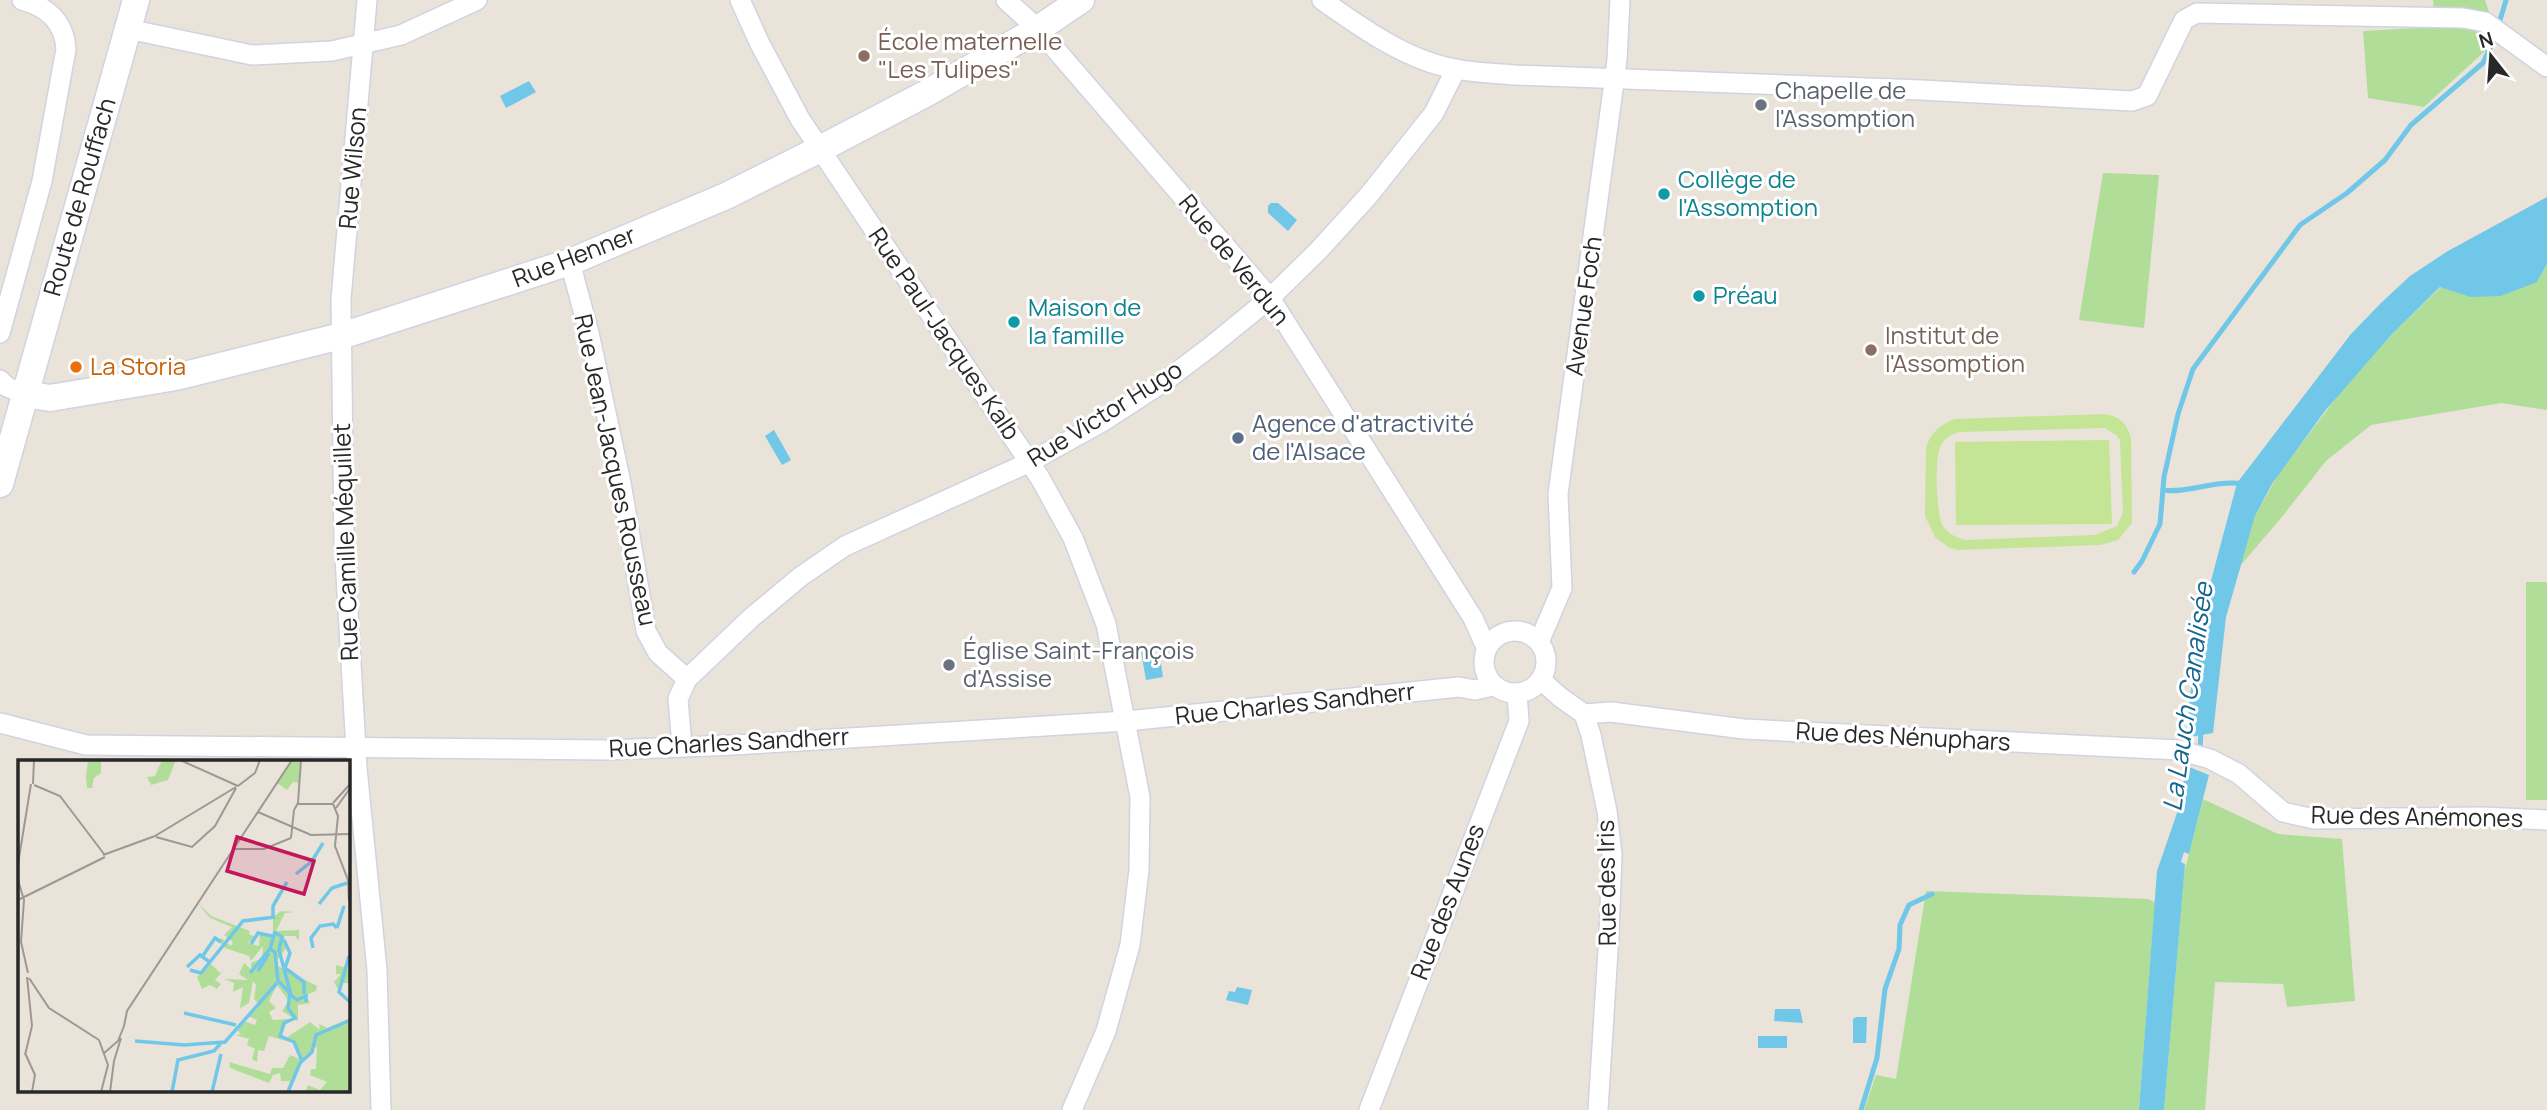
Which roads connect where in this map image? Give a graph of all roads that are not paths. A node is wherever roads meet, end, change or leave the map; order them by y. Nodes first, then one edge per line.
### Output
1 (22, 0) edge
2 (136, 0) edge
3 (367, 0) edge
4 (477, 0) edge
5 (740, 0) edge
6 (1006, 0) edge
7 (1081, 0) edge
8 (1322, 0) edge
9 (1619, 0) edge
10 (49, 4) edge
11 (128, 29) junction
12 (1038, 29) junction
13 (364, 45) junction
14 (2547, 67) edge
15 (1456, 69) junction
16 (1614, 80) junction
17 (820, 149) junction
18 (570, 262) junction
19 (1270, 298) junction
20 (0, 333) edge
21 (341, 336) junction
22 (0, 380) edge
23 (25, 394) junction
24 (1030, 462) junction
25 (0, 484) edge
26 (1473, 618) junction
27 (1501, 633) junction
28 (1532, 637) junction
29 (1484, 657) junction
30 (687, 679) junction
31 (1541, 680) junction
32 (1459, 687) junction
33 (1493, 687) junction
34 (1517, 694) junction
35 (1584, 714) junction
36 (1127, 721) junction
37 (0, 723) edge
38 (682, 746) junction
39 (355, 749) junction
40 (2215, 762) joint
41 (2547, 820) edge
42 (380, 1110) edge
43 (1073, 1110) edge
44 (1369, 1110) edge
45 (1598, 1110) edge

1 - 10 street
2 - 11 street, Route de Rouffach
3 - 13 street, Rue Wilson
4 - 13 street
5 - 17 street, Rue Paul-Jacques Kalb
6 - 12 street, Rue de Verdun
7 - 12 street, Rue Henner
8 - 15 street
9 - 16 street, Avenue Foch
10 - 20 street, Route de Rouffach
11 - 13 street
11 - 23 street, Route de Rouffach
12 - 17 street, Rue Henner
12 - 19 street, Rue de Verdun
13 - 21 street, Rue Wilson
14 - 16 street
15 - 16 street
15 - 19 street, Rue Victor Hugo
16 - 28 street, Avenue Foch
17 - 18 street, Rue Henner
17 - 24 street, Rue Paul-Jacques Kalb
18 - 21 street, Rue Henner
18 - 30 street, Rue Jean-Jacques Rousseau
19 - 24 street, Rue Victor Hugo
19 - 26 street, Rue de Verdun
21 - 23 street, Rue Henner
21 - 39 street, Rue Camille Méquillet
22 - 23 street
23 - 25 street, Route de Rouffach
24 - 30 street, Rue Victor Hugo
24 - 36 street, Rue Paul-Jacques Kalb
26 - 27 street, Rue de Verdun
26 - 29 street, Rue de Verdun
27 - 28 street
27 - 29 street
28 - 31 street
29 - 32 street
29 - 33 street
30 - 38 street
31 - 34 street
31 - 35 street
32 - 33 street, Rue Charles Sandherr
32 - 36 street, Rue Charles Sandherr
33 - 34 street
34 - 44 street, Rue des Aunes
35 - 40 street, Rue des Nénuphars
35 - 45 street, Rue des Iris
36 - 38 street, Rue Charles Sandherr
36 - 43 street, Rue Paul-Jacques Kalb
37 - 39 street, Rue Charles Sandherr
38 - 39 street, Rue Charles Sandherr
39 - 42 street, Rue Camille Méquillet
40 - 41 street, Rue des Anémones

